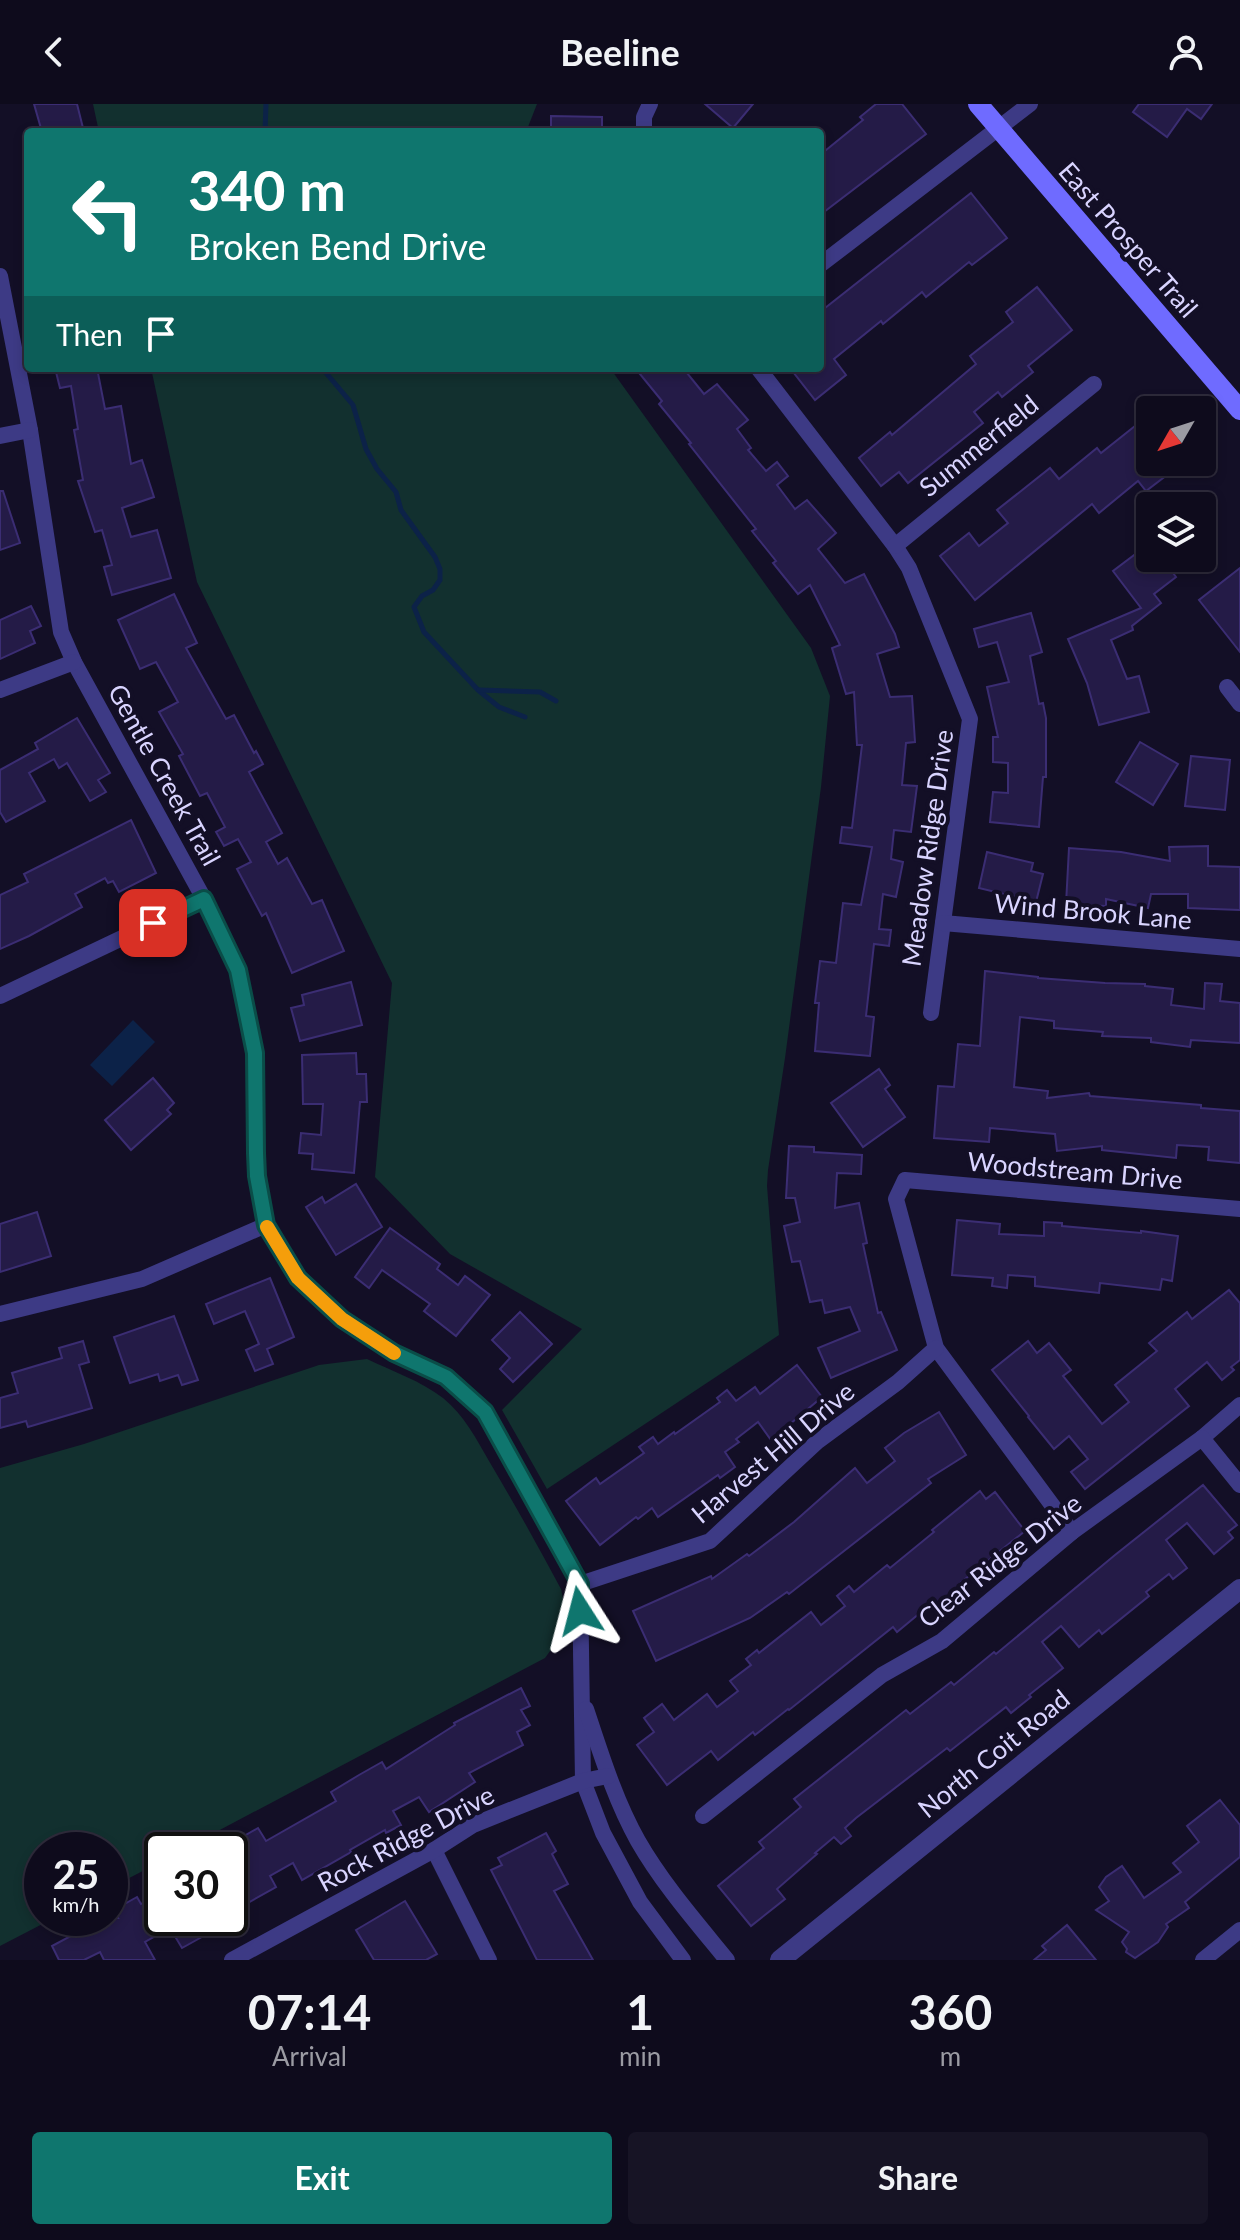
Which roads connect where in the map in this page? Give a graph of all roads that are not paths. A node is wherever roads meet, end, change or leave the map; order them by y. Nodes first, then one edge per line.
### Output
1 (650, 104) edge
2 (978, 104) edge
3 (1030, 104) edge
4 (644, 128) edge
5 (997, 128) junction
6 (824, 262) edge
7 (0, 276) edge
8 (761, 372) edge
9 (1094, 384) dead end
10 (1240, 410) edge
11 (30, 430) junction
12 (0, 436) edge
13 (895, 546) junction
14 (74, 662) junction
15 (1227, 687) dead end
16 (0, 690) edge
17 (1240, 704) edge
18 (204, 899) junction
19 (943, 923) junction
20 (1240, 949) edge
21 (0, 996) edge
22 (931, 1013) dead end
23 (1240, 1209) edge
24 (266, 1225) junction
25 (0, 1314) edge
26 (936, 1348) junction
27 (1240, 1405) edge
28 (1202, 1438) junction
29 (1240, 1485) edge
30 (1072, 1532) junction
31 (580, 1584) junction
32 (1240, 1589) edge
33 (581, 1692) junction
34 (608, 1776) junction
35 (583, 1781) junction
36 (703, 1816) dead end
37 (434, 1850) junction
38 (1240, 1930) edge
39 (232, 1960) edge
40 (489, 1960) edge
41 (683, 1960) edge
42 (727, 1960) edge
43 (780, 1960) edge
44 (1203, 1960) edge

1 - 4 street
2 - 5 main road, East Prosper Trail
3 - 5 street
5 - 6 street
5 - 10 main road, East Prosper Trail
7 - 11 street, Gentle Creek Trail
8 - 13 street, Meadow Ridge Drive
9 - 13 street, Summerfield
11 - 12 street
11 - 14 street, Gentle Creek Trail
13 - 19 street, Meadow Ridge Drive
14 - 16 street
14 - 18 street, Gentle Creek Trail
15 - 17 street
18 - 21 street
18 - 24 street, Gentle Creek Trail
19 - 20 street, Wind Brook Lane
19 - 22 street, Meadow Ridge Drive
23 - 26 street, Woodstream Drive
24 - 25 street
24 - 31 street, Gentle Creek Trail
26 - 30 street
26 - 31 street, Harvest Hill Drive
27 - 28 street, Clear Ridge Drive
28 - 29 street
28 - 30 street, Clear Ridge Drive
30 - 36 street, Clear Ridge Drive
31 - 33 street, Gentle Creek Trail
32 - 43 street, North Coit Road
33 - 34 street, Gentle Creek Trail
33 - 35 street, Gentle Creek Trail
34 - 35 street, Rock Ridge Drive
34 - 42 street, Gentle Creek Trail
35 - 37 street, Rock Ridge Drive
35 - 41 street, Gentle Creek Trail
37 - 39 street, Rock Ridge Drive
37 - 40 street
38 - 44 street

